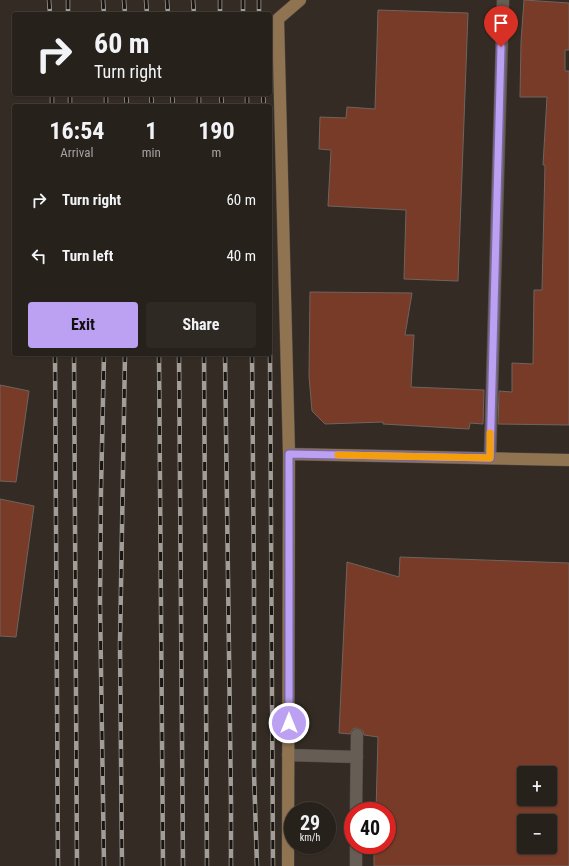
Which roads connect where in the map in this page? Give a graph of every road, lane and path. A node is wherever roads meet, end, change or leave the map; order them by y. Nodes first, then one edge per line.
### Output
1 (300, 0) edge
2 (503, 0) edge
3 (289, 454) junction
4 (490, 458) junction
5 (569, 460) edge
6 (357, 735) dead end
7 (288, 755) junction
8 (357, 757) junction
9 (356, 802) edge
10 (356, 854) edge
11 (288, 866) edge
12 (356, 866) edge

1 - 3 street
2 - 4 street
3 - 4 street
3 - 7 street
4 - 5 street
6 - 8 street
7 - 8 street
7 - 11 street
8 - 9 street
10 - 12 street

